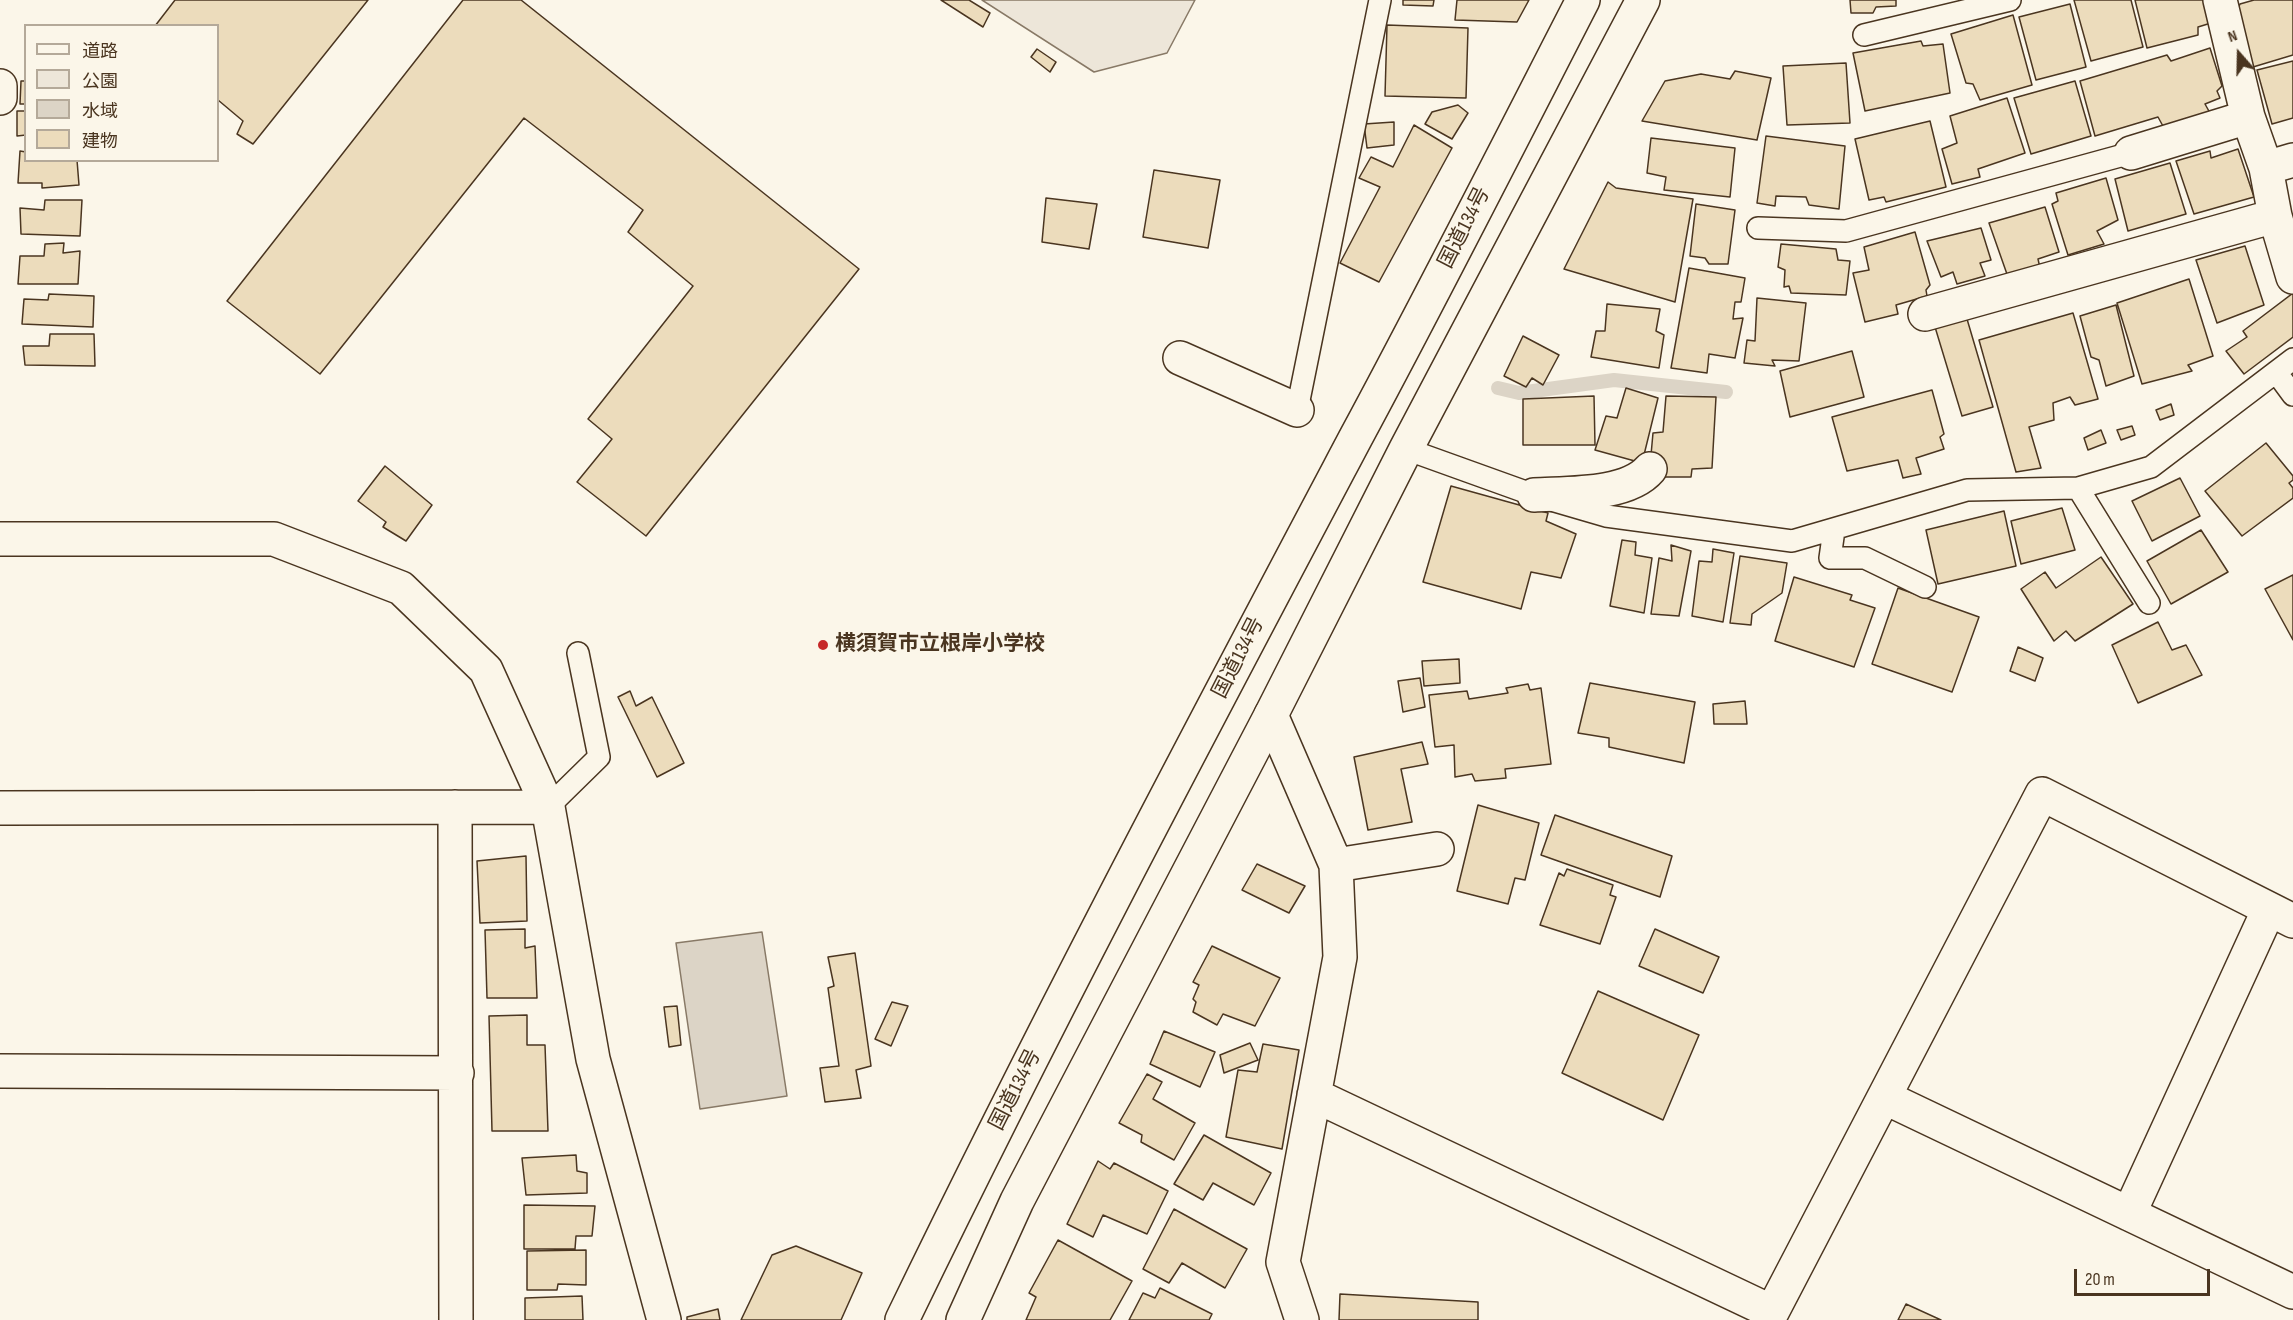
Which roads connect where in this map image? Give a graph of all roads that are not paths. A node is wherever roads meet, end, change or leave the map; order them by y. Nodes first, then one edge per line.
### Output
1 (1380, 0) edge
2 (1583, 0) edge
3 (1643, 0) edge
4 (2010, 0) edge
5 (2220, 0) edge
6 (1864, 35) dead end
7 (0, 87) edge
8 (0, 98) edge
9 (2248, 117) junction
10 (2132, 153) joint
11 (2279, 164) edge
12 (2275, 216) junction
13 (1758, 228) dead end
14 (2293, 277) edge
15 (1925, 314) dead end
16 (1180, 358) dead end
17 (2293, 359) edge
18 (2276, 372) junction
19 (2293, 395) edge
20 (1297, 410) joint
21 (1406, 449) junction
22 (1650, 469) dead end
23 (2078, 488) junction
24 (1534, 495) junction
25 (1834, 530) junction
26 (0, 539) edge
27 (1925, 587) dead end
28 (2150, 603) dead end
29 (578, 653) dead end
30 (1271, 715) junction
31 (454, 807) junction
32 (548, 807) junction
33 (0, 808) edge
34 (1437, 849) dead end
35 (1336, 865) junction
36 (2281, 915) edge
37 (0, 1071) edge
38 (457, 1073) junction
39 (1314, 1095) junction
40 (1884, 1096) junction
41 (2129, 1214) junction
42 (2293, 1292) edge
43 (456, 1320) edge
44 (664, 1320) edge
45 (902, 1320) edge
46 (963, 1320) edge
47 (1302, 1320) edge

1 - 20 lane
2 - 45 main road, 国道134号
3 - 21 main road
4 - 6 lane
5 - 9 main road
7 - 8 main road
9 - 10 main road
9 - 11 main road
10 - 13 lane
11 - 12 main road
12 - 14 main road
12 - 15 main road
16 - 20 main road
17 - 18 lane
18 - 19 lane
18 - 23 lane
21 - 24 lane
21 - 30 main road
22 - 24 main road
23 - 25 lane
23 - 28 lane
24 - 25 lane
25 - 27 lane
26 - 32 main road
29 - 32 lane
30 - 35 main road
30 - 46 main road
31 - 32 main road
31 - 33 main road
31 - 38 main road
32 - 44 main road
34 - 35 main road
35 - 39 main road
36 - 40 main road
36 - 41 main road
37 - 38 main road
38 - 43 main road
39 - 40 main road
39 - 47 main road
40 - 41 main road
41 - 42 main road

